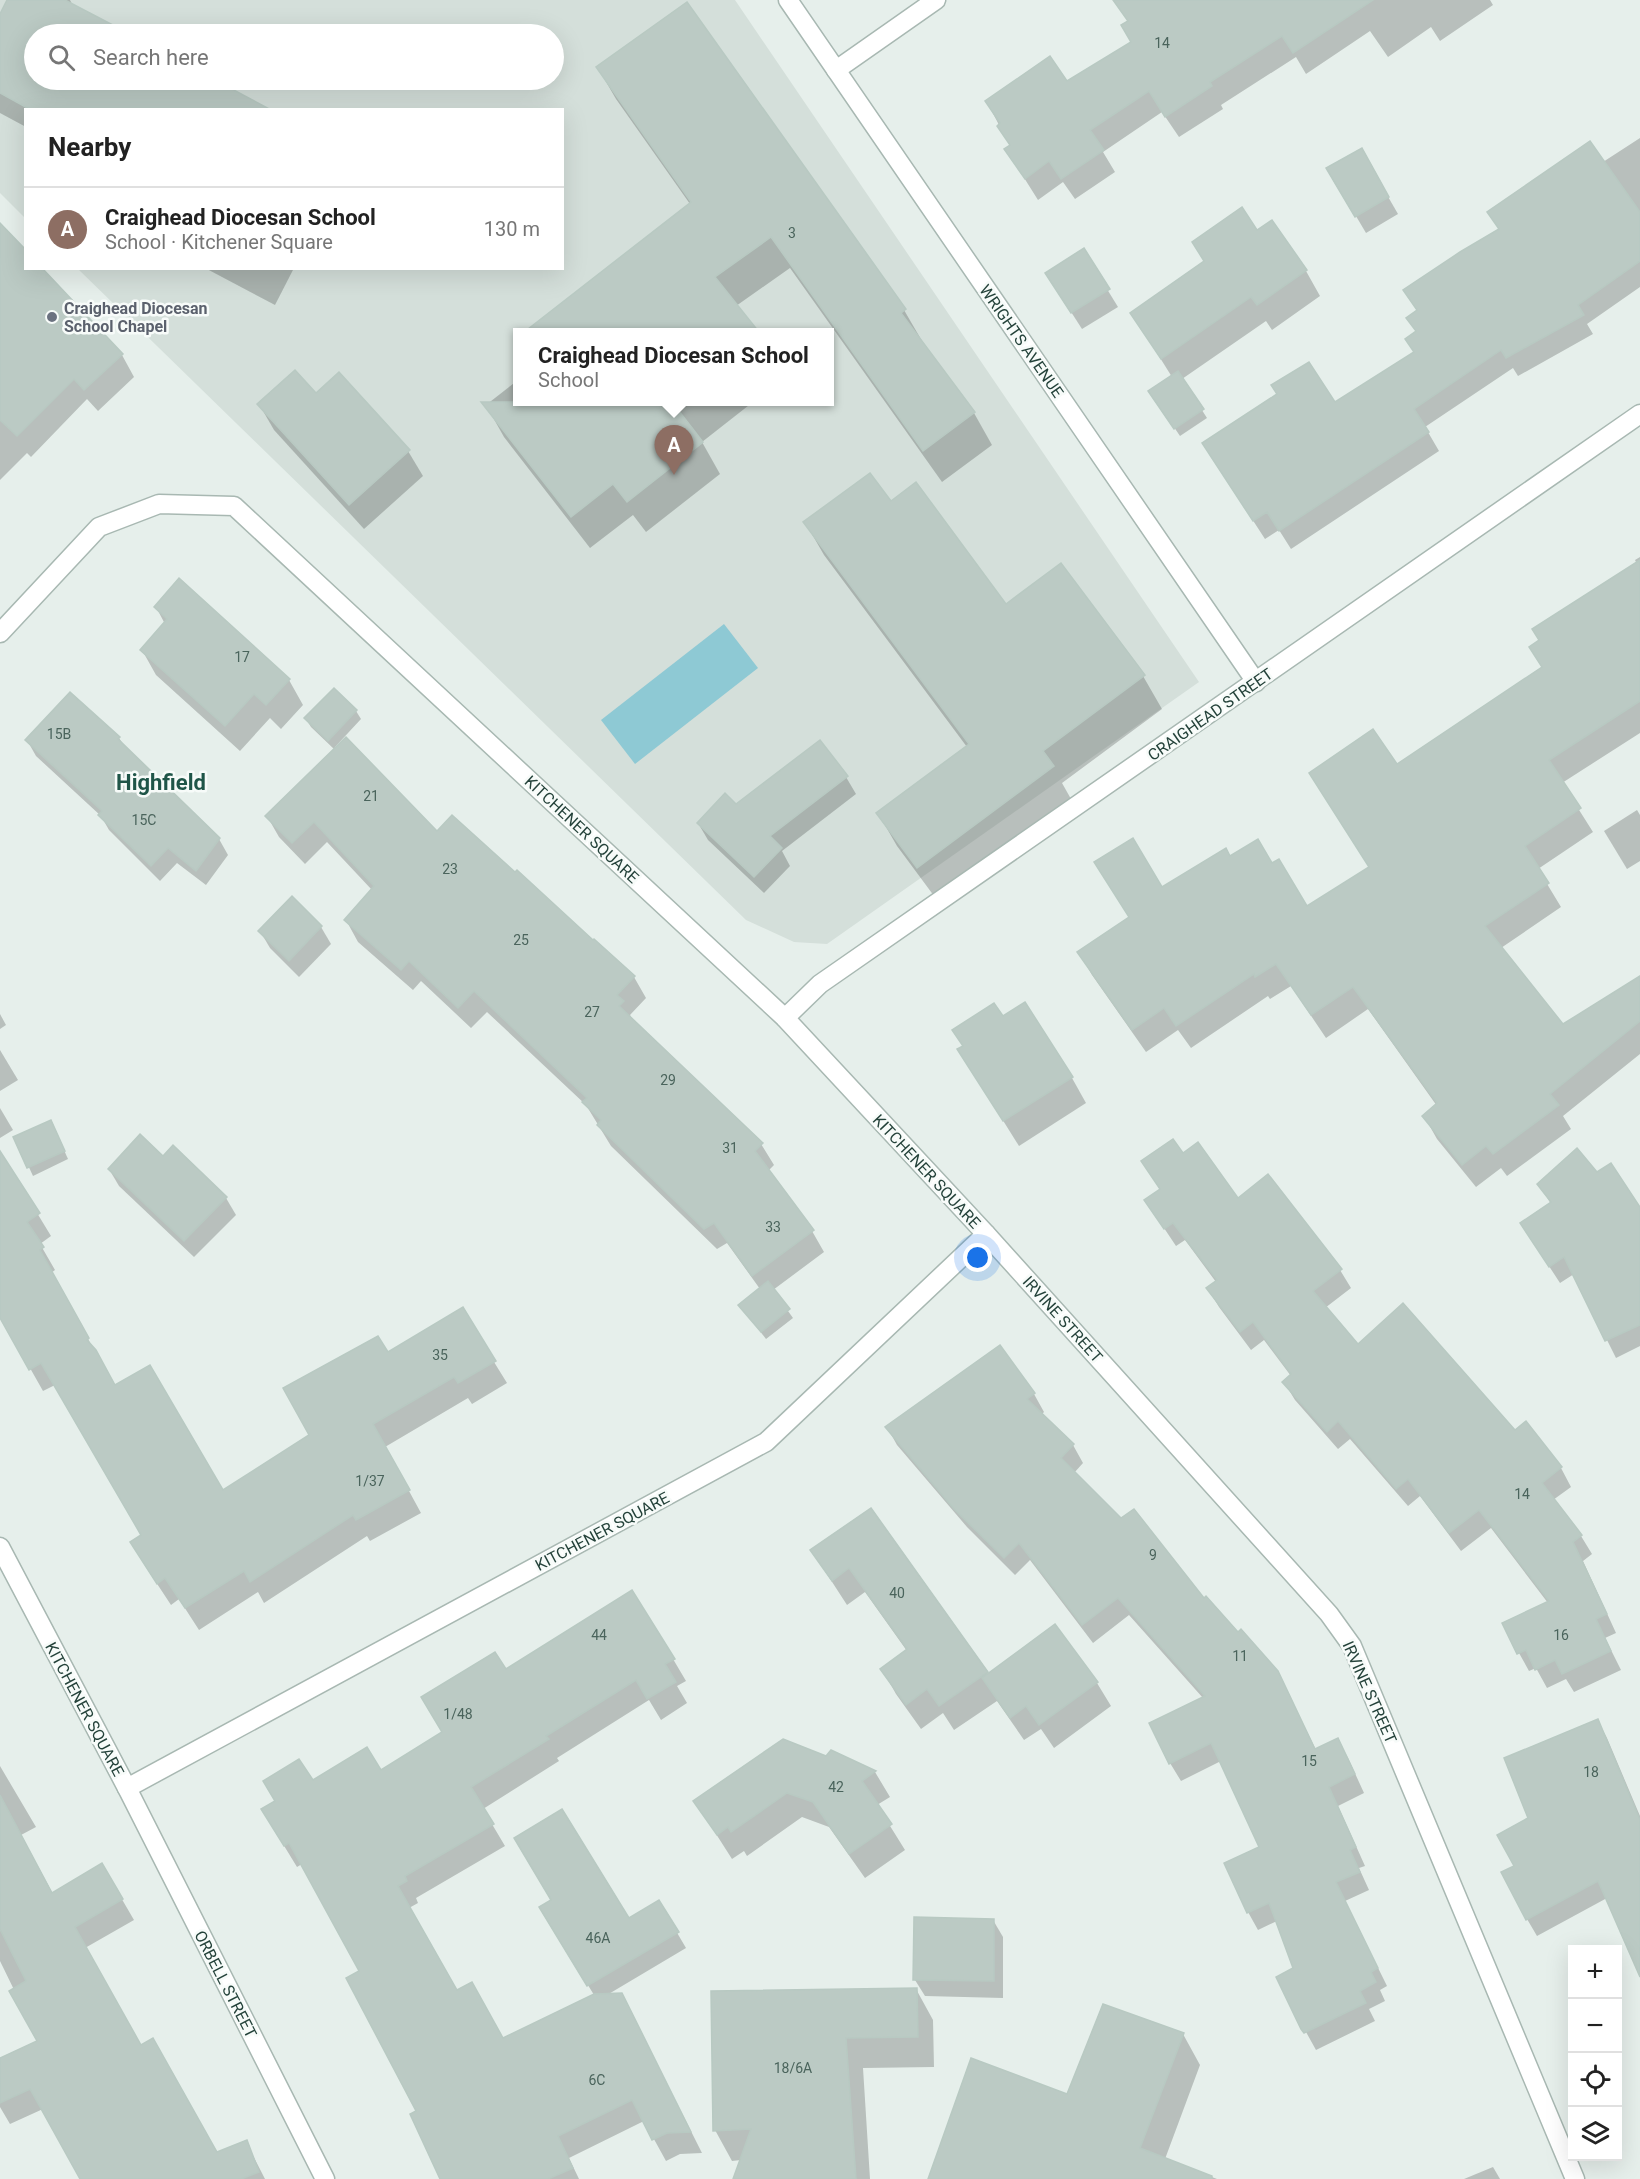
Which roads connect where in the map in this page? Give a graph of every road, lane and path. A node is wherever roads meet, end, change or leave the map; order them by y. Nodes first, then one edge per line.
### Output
1 (788, 0) edge
2 (936, 0) edge
3 (836, 70) junction
4 (1640, 414) edge
5 (0, 633) edge
6 (1256, 682) junction
7 (785, 1018) junction
8 (986, 1234) junction
9 (0, 1547) edge
10 (127, 1788) junction
11 (325, 2179) edge
12 (1575, 2179) edge

1 - 3 street, WRIGHTS AVENUE
2 - 3 street
3 - 6 street, WRIGHTS AVENUE
4 - 6 street, CRAIGHEAD STREET
5 - 7 street, KITCHENER SQUARE
6 - 7 street, CRAIGHEAD STREET
7 - 8 street, KITCHENER SQUARE
8 - 10 street, KITCHENER SQUARE
8 - 12 street, IRVINE STREET
9 - 10 street, KITCHENER SQUARE
10 - 11 street, ORBELL STREET

